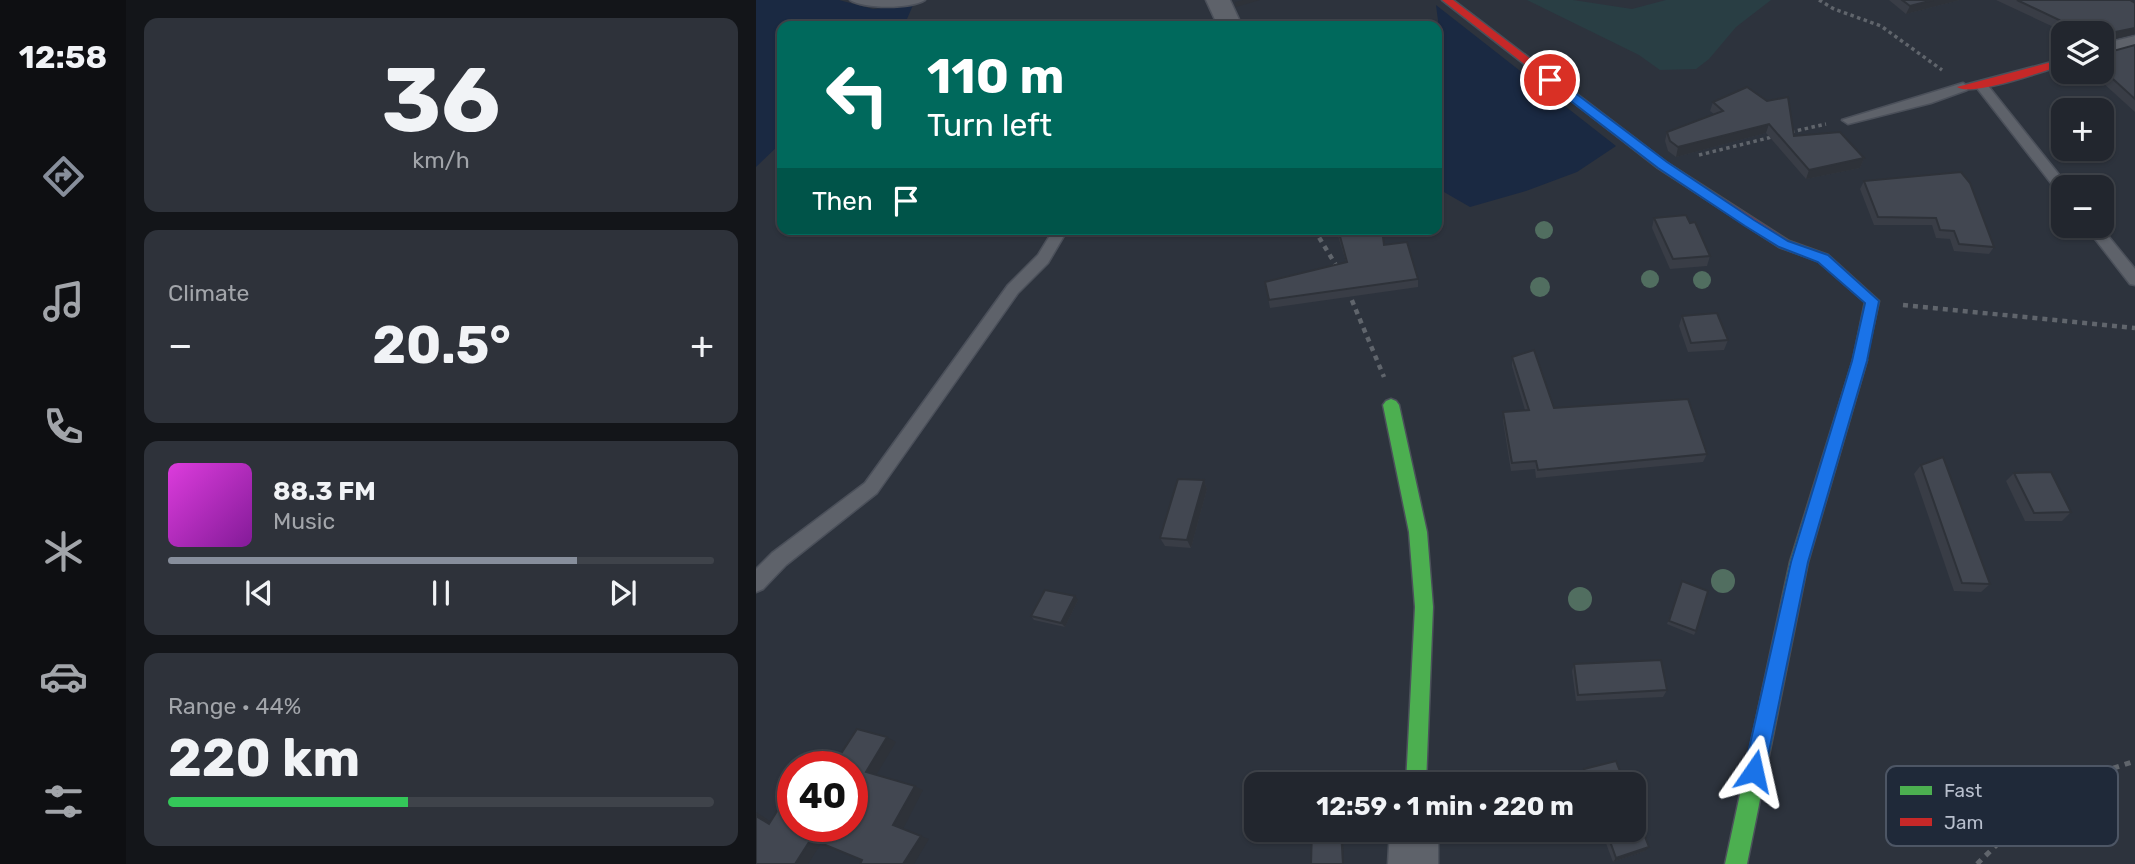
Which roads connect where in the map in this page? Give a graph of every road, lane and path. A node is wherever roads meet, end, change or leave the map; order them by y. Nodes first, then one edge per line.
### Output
1 (856, 0) edge
2 (919, 0) edge
3 (1219, 0) edge
4 (1447, 0) edge
5 (1819, 0) edge
6 (1228, 21) edge
7 (2135, 43) edge
8 (2114, 49) edge
9 (2051, 65) edge
10 (1981, 85) junction
11 (1963, 87) junction
12 (1848, 120) joint
13 (1790, 132) edge
14 (1777, 136) edge
15 (1662, 165) junction
16 (2052, 175) edge
17 (1057, 235) edge
18 (1316, 235) edge
19 (2102, 238) edge
20 (1341, 276) edge
21 (2135, 280) edge
22 (1346, 288) edge
23 (1872, 301) junction
24 (2135, 328) edge
25 (1391, 405) joint
26 (756, 583) edge
27 (2135, 761) edge
28 (2118, 767) edge
29 (1417, 772) edge
30 (1414, 842) edge
31 (1996, 846) edge
32 (1413, 864) edge
33 (1736, 864) edge
34 (1977, 864) edge

1 - 2 lane
3 - 6 street
4 - 15 street
5 - 11 path
7 - 8 street
9 - 10 street
10 - 11 street
10 - 16 lane
11 - 12 lane
12 - 13 path
14 - 15 path
15 - 23 street
17 - 26 lane
18 - 20 path
19 - 21 lane
22 - 25 path
23 - 24 path
23 - 33 street
25 - 29 street
27 - 28 path
30 - 32 street
31 - 34 path

